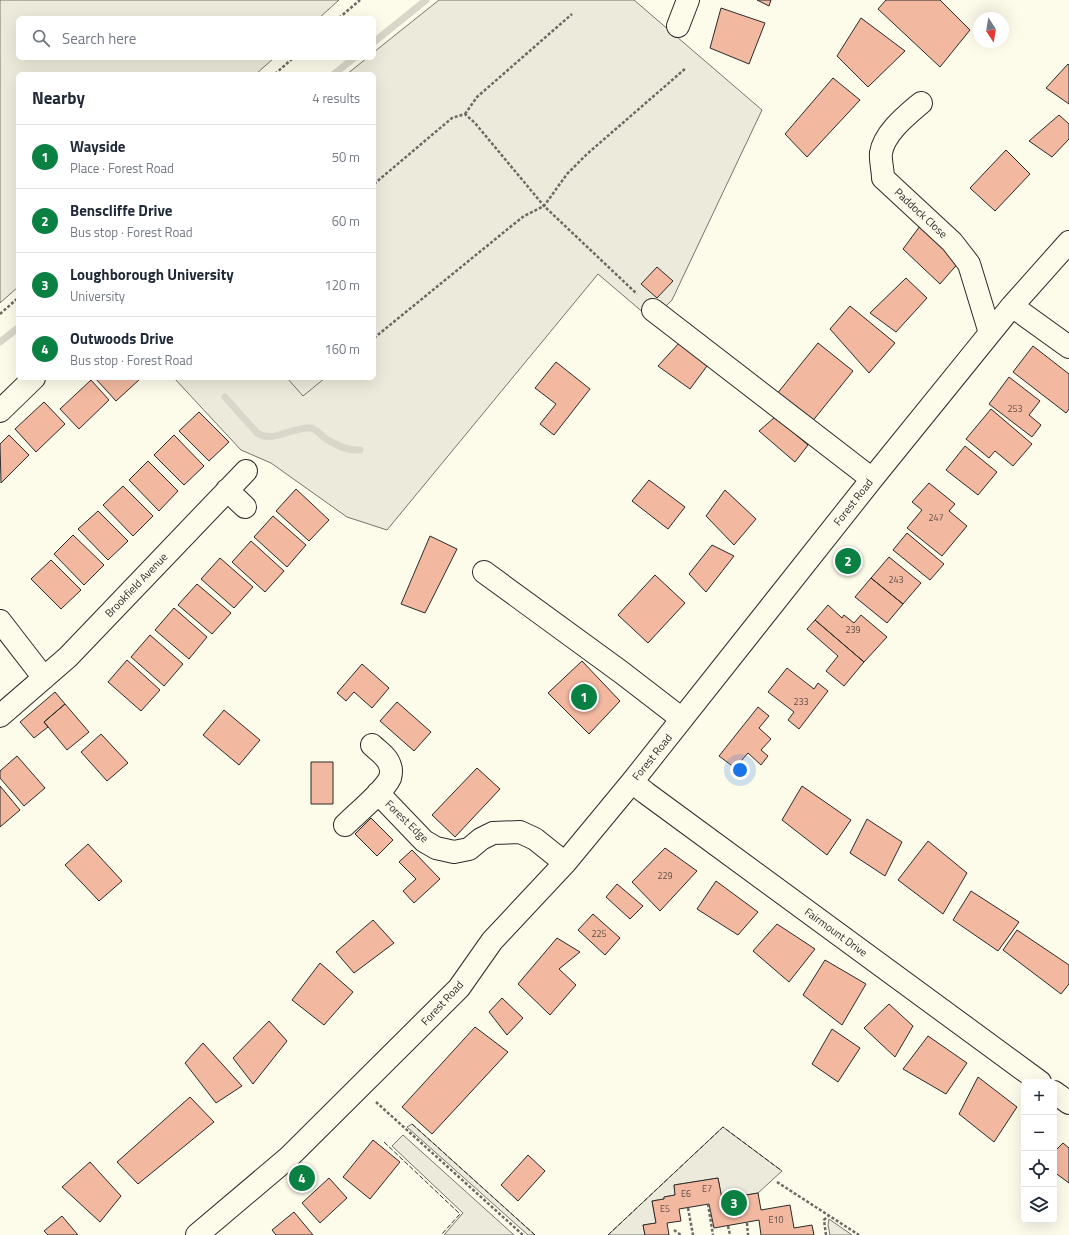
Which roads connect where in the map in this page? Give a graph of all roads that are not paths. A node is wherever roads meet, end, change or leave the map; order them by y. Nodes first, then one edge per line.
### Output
1 (688, 0) edge
2 (678, 26) dead end
3 (921, 103) dead end
4 (1069, 242) edge
5 (1012, 306) junction
6 (653, 310) road end
7 (990, 333) junction
8 (1069, 347) edge
9 (32, 380) edge
10 (0, 411) edge
11 (246, 471) dead end
12 (872, 479) junction
13 (226, 490) junction
14 (245, 507) dead end
15 (484, 572) dead end
16 (0, 621) edge
17 (44, 678) junction
18 (0, 716) edge
19 (682, 719) junction
20 (372, 745) dead end
21 (632, 782) junction
22 (378, 793) junction
23 (345, 825) dead end
24 (565, 863) junction
25 (1036, 1079) edge
26 (1057, 1094) edge
27 (1069, 1103) edge
28 (197, 1235) edge

1 - 2 street
3 - 7 street, Paddock Close
4 - 5 street, Forest Road
5 - 7 street, Forest Road
5 - 8 street
6 - 12 street
7 - 12 street, Forest Road
9 - 10 street
11 - 13 street, Brookfield Avenue
12 - 19 street, Forest Road
13 - 14 street
13 - 17 street, Brookfield Avenue
15 - 19 street
16 - 17 street
17 - 18 street, Brookfield Avenue
19 - 21 street, Forest Road
20 - 22 street, Forest Edge
21 - 24 street, Forest Road
21 - 25 street, Fairmount Drive
22 - 23 street, Forest Edge
22 - 24 street, Forest Edge
24 - 28 street, Forest Road
26 - 27 street

